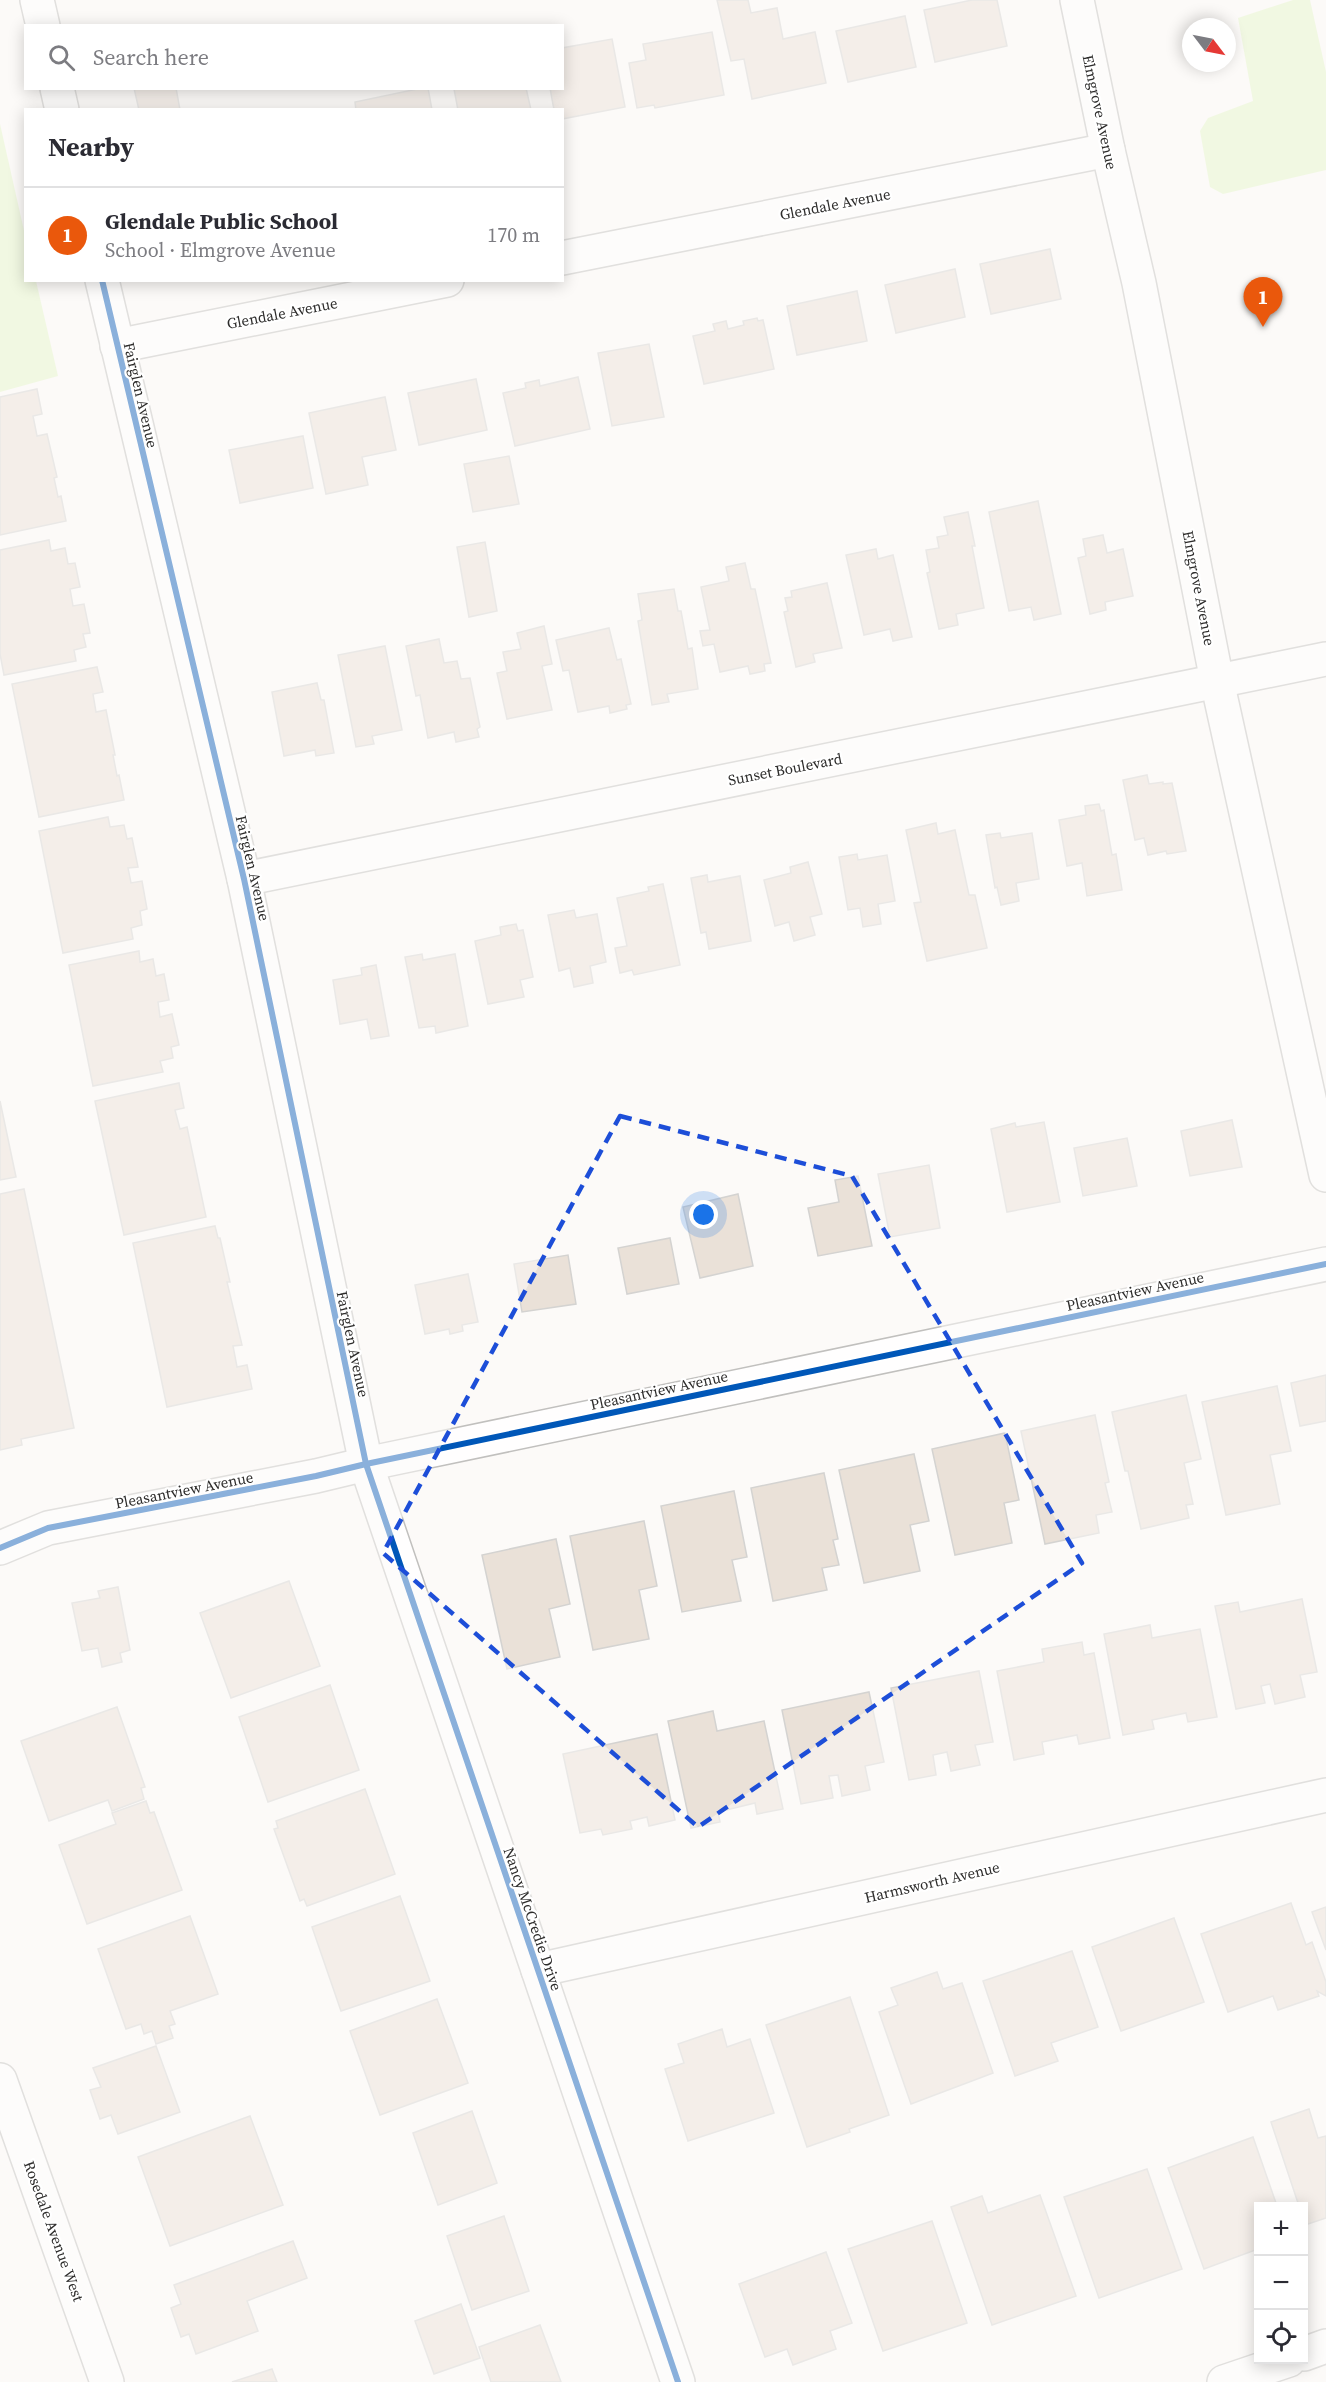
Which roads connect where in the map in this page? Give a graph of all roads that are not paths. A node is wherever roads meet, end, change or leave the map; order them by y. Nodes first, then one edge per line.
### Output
1 (37, 0) edge
2 (1077, 0) edge
3 (43, 24) edge
4 (57, 90) edge
5 (62, 108) edge
6 (1108, 150) junction
7 (564, 258) edge
8 (102, 282) edge
9 (437, 282) edge
10 (117, 346) junction
11 (1326, 659) edge
12 (1217, 681) junction
13 (244, 879) junction
14 (1326, 1175) edge
15 (1326, 1264) edge
16 (366, 1464) junction
17 (0, 1548) edge
18 (1326, 1794) edge
19 (538, 1970) junction
20 (0, 2080) edge
21 (1326, 2346) edge
22 (1308, 2353) edge
23 (1276, 2364) edge
24 (107, 2382) edge
25 (678, 2382) edge
26 (1224, 2382) edge

1 - 3 street
2 - 6 street, Elmgrove Avenue
4 - 5 street
6 - 7 street, Glendale Avenue
6 - 12 street, Elmgrove Avenue
8 - 10 street, Fairglen Avenue
9 - 10 street, Glendale Avenue
10 - 13 street, Fairglen Avenue
11 - 12 street, Sunset Boulevard
12 - 13 street, Sunset Boulevard
12 - 14 street, Elmgrove Avenue
13 - 16 street, Fairglen Avenue
15 - 16 street, Pleasantview Avenue
16 - 17 street, Pleasantview Avenue
16 - 19 street, Nancy McCredie Drive
18 - 19 street, Harmsworth Avenue
19 - 25 street, Nancy McCredie Drive
20 - 24 street, Rosedale Avenue West
21 - 22 street
23 - 26 street

